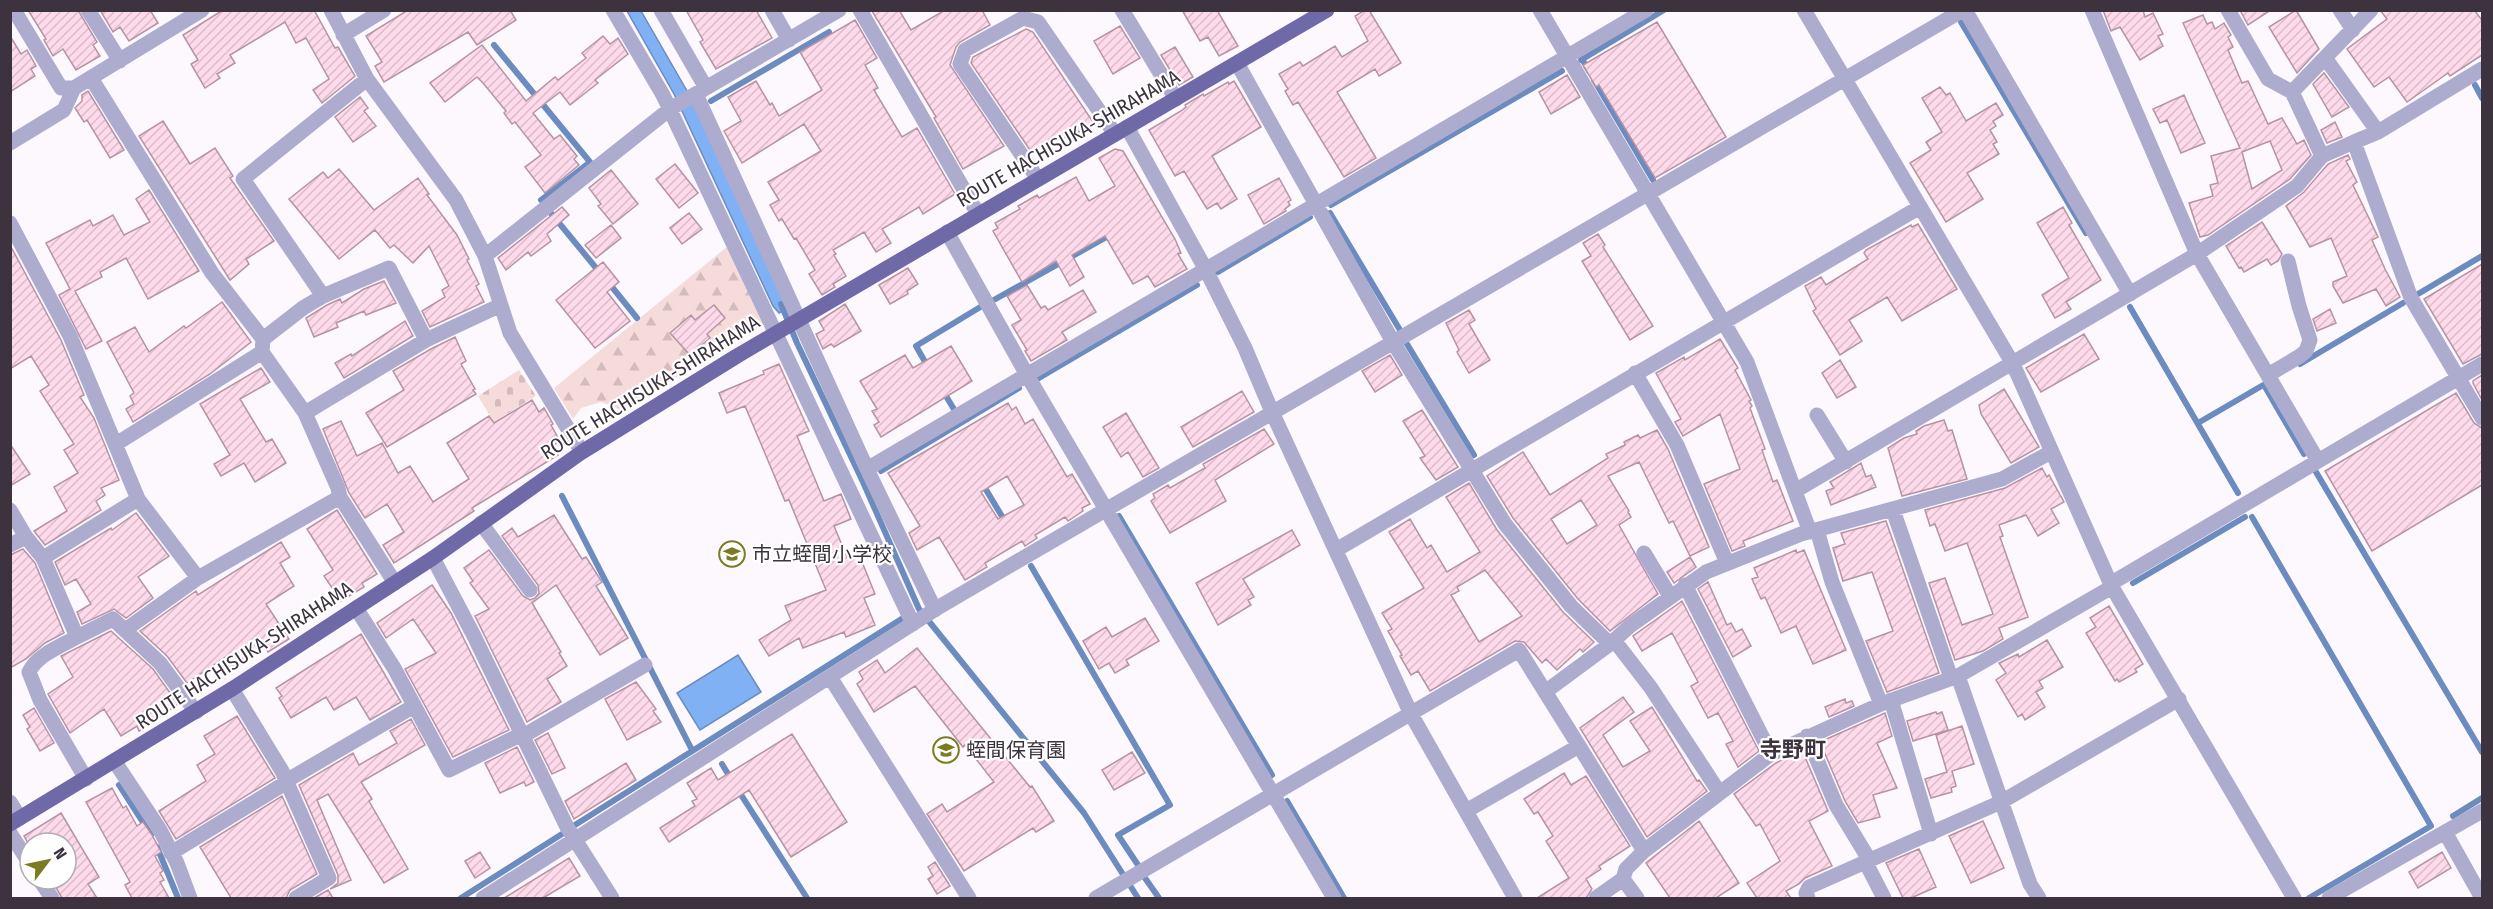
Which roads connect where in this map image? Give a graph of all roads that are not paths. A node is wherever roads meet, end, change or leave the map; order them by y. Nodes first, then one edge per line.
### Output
1 (14, 10) edge
2 (88, 10) edge
3 (202, 10) edge
4 (331, 10) edge
5 (384, 10) edge
6 (613, 10) edge
7 (661, 10) edge
8 (772, 10) edge
9 (839, 10) edge
10 (860, 10) edge
11 (1122, 10) edge
12 (1540, 10) edge
13 (1646, 10) edge
14 (1804, 10) edge
15 (1964, 10) edge
16 (2092, 10) edge
17 (2228, 10) edge
18 (2340, 10) edge
19 (2371, 10) edge
20 (1326, 11) edge
21 (16, 29) edge
22 (2353, 30) junction
23 (343, 35) junction
24 (789, 40) junction
25 (1567, 56) junction
26 (2326, 59) junction
27 (120, 61) junction
28 (1237, 63) junction
29 (2482, 69) edge
30 (91, 78) junction
31 (367, 79) junction
32 (1844, 80) junction
33 (74, 88) junction
34 (699, 92) junction
35 (2292, 92) junction
36 (1176, 99) junction
37 (673, 107) junction
38 (1121, 131) junction
39 (2378, 132) junction
40 (10, 142) edge
41 (2354, 142) junction
42 (2322, 156) junction
43 (1038, 179) junction
44 (1648, 194) junction
45 (1315, 204) junction
46 (1920, 207) junction
47 (978, 214) junction
48 (10, 223) edge
49 (947, 232) junction
50 (2197, 254) junction
51 (485, 256) junction
52 (2288, 261) dead end
53 (1206, 270) junction
54 (2130, 294) junction
55 (323, 296) junction
56 (501, 305) junction
57 (800, 318) junction
58 (1722, 321) junction
59 (777, 332) junction
60 (426, 340) junction
61 (1394, 342) junction
62 (263, 346) junction
63 (2013, 364) junction
64 (2482, 364) edge
65 (1635, 373) junction
66 (1027, 375) junction
67 (2268, 375) junction
68 (2459, 378) junction
69 (1272, 412) junction
70 (305, 413) junction
71 (1817, 415) dead end
72 (2482, 418) edge
73 (116, 444) junction
74 (582, 452) junction
75 (2051, 452) junction
76 (2318, 461) junction
77 (1846, 462) junction
78 (867, 469) junction
79 (1470, 469) junction
80 (1795, 491) junction
81 (340, 497) junction
82 (138, 499) junction
83 (1106, 509) junction
84 (10, 510) edge
85 (1893, 510) junction
86 (481, 523) junction
87 (1813, 531) junction
88 (26, 537) junction
89 (10, 545) edge
90 (1336, 550) junction
91 (1644, 553) dead end
92 (43, 558) junction
93 (433, 558) junction
94 (1727, 562) junction
95 (198, 578) junction
96 (395, 583) junction
97 (1685, 585) junction
98 (2111, 585) junction
99 (530, 590) dead end
100 (1670, 596) junction
101 (356, 608) junction
102 (933, 611) junction
103 (915, 623) junction
104 (125, 630) junction
105 (76, 637) junction
106 (1612, 642) junction
107 (645, 665) dead end
108 (831, 677) junction
109 (1954, 677) junction
110 (232, 689) junction
111 (1545, 693) junction
112 (2179, 699) junction
113 (1886, 702) junction
114 (414, 706) junction
115 (196, 712) junction
116 (1411, 714) junction
117 (522, 735) junction
118 (1808, 736) junction
119 (1579, 746) junction
120 (1771, 754) junction
121 (115, 762) junction
122 (86, 779) junction
123 (286, 782) junction
124 (1719, 792) junction
125 (1272, 794) junction
126 (10, 802) edge
127 (2001, 802) junction
128 (1466, 811) junction
129 (2482, 811) edge
130 (15, 821) edge
131 (2445, 832) junction
132 (1931, 834) junction
133 (575, 840) junction
134 (1644, 851) junction
135 (171, 853) junction
136 (1868, 862) junction
137 (1623, 879) junction
138 (190, 898) edge
139 (296, 898) edge
140 (483, 898) edge
141 (612, 898) edge
142 (969, 898) edge
143 (1096, 898) edge
144 (1334, 898) edge
145 (1515, 898) edge
146 (1596, 898) edge
147 (1637, 898) edge
148 (1808, 898) edge
149 (1884, 898) edge
150 (2039, 898) edge
151 (2294, 898) edge
152 (2329, 898) edge
153 (2482, 898) edge

1 - 21 street
2 - 27 street
3 - 27 street
4 - 23 street
5 - 23 street
6 - 37 street
7 - 34 street
8 - 24 street
9 - 24 street
10 - 47 street
11 - 36 street
12 - 25 street
13 - 25 street
14 - 32 street
15 - 32 street
15 - 54 street
16 - 50 street
17 - 35 street
18 - 22 street
19 - 22 street
20 - 28 main road, ROUTE HACHISUKA-SHIRAHAMA
21 - 33 street
22 - 26 street
23 - 31 street
24 - 34 street
25 - 44 street
25 - 45 street
26 - 35 street
26 - 39 street
27 - 30 street
28 - 36 main road, ROUTE HACHISUKA-SHIRAHAMA
28 - 45 street
29 - 39 street
30 - 33 street
30 - 62 street
31 - 51 street
31 - 55 street
32 - 44 street
32 - 46 street
33 - 40 street
34 - 37 street
34 - 57 street
35 - 42 street
36 - 38 main road, ROUTE HACHISUKA-SHIRAHAMA
37 - 51 street
37 - 59 street
38 - 43 main road, ROUTE HACHISUKA-SHIRAHAMA
38 - 43 street
38 - 53 street
39 - 41 street
41 - 42 street
41 - 68 street
42 - 50 street
43 - 47 main road, ROUTE HACHISUKA-SHIRAHAMA
44 - 58 street
44 - 61 street
45 - 53 street
45 - 61 street
46 - 58 street
46 - 63 street
47 - 49 main road, ROUTE HACHISUKA-SHIRAHAMA
48 - 73 street
49 - 57 main road, ROUTE HACHISUKA-SHIRAHAMA
49 - 66 street
50 - 54 street
50 - 67 street
51 - 56 street
52 - 67 street
53 - 66 street
53 - 69 street
54 - 63 street
55 - 60 street
55 - 62 street
56 - 60 street
56 - 74 street
57 - 59 main road, ROUTE HACHISUKA-SHIRAHAMA
57 - 78 street
58 - 65 street
58 - 80 street
59 - 74 main road, ROUTE HACHISUKA-SHIRAHAMA
59 - 103 street
60 - 70 street
61 - 69 street
61 - 79 street
62 - 70 street
62 - 73 street
63 - 75 street
63 - 77 street
64 - 68 street
65 - 79 street
65 - 94 street
66 - 78 street
66 - 83 street
67 - 76 street
68 - 72 street
68 - 76 street
69 - 83 street
69 - 90 street
70 - 81 street
71 - 77 street
73 - 82 street
74 - 86 main road, ROUTE HACHISUKA-SHIRAHAMA
75 - 85 street
75 - 98 street
76 - 98 street
77 - 80 street
78 - 102 street
79 - 90 street
79 - 106 street
80 - 87 street
81 - 95 street
81 - 96 street
82 - 92 street
82 - 95 street
83 - 102 street
83 - 125 street
84 - 88 street
85 - 87 street
85 - 109 street
86 - 93 main road, ROUTE HACHISUKA-SHIRAHAMA
86 - 99 street
87 - 94 street
87 - 113 street
88 - 89 street
88 - 92 street
90 - 116 street
91 - 100 street
92 - 105 street
93 - 96 main road, ROUTE HACHISUKA-SHIRAHAMA
93 - 117 street
94 - 97 street
95 - 104 street
96 - 101 main road, ROUTE HACHISUKA-SHIRAHAMA
97 - 100 street
97 - 120 street
98 - 109 street
98 - 112 street
100 - 106 street
101 - 110 main road, ROUTE HACHISUKA-SHIRAHAMA
101 - 114 street
102 - 103 street
103 - 108 street
104 - 105 street
104 - 115 street
105 - 122 street
106 - 111 street
106 - 124 street
107 - 117 street
108 - 133 street
108 - 142 street
109 - 113 street
109 - 127 street
110 - 115 main road, ROUTE HACHISUKA-SHIRAHAMA
110 - 123 street
111 - 116 street
111 - 119 street
112 - 127 street
112 - 151 street
113 - 118 street
113 - 132 street
114 - 117 street
114 - 123 street
115 - 121 main road, ROUTE HACHISUKA-SHIRAHAMA
116 - 125 street
116 - 128 street
117 - 133 street
118 - 120 street
118 - 136 street
119 - 128 street
119 - 134 street
120 - 124 street
121 - 122 main road, ROUTE HACHISUKA-SHIRAHAMA
121 - 135 street
122 - 130 main road, ROUTE HACHISUKA-SHIRAHAMA
123 - 135 street
123 - 139 street
124 - 134 street
125 - 143 street
125 - 144 street
126 - 130 street
127 - 132 street
127 - 150 street
128 - 145 street
129 - 131 street
131 - 152 street
131 - 153 street
132 - 136 street
133 - 140 street
133 - 141 street
134 - 137 street
135 - 138 street
136 - 148 street
136 - 149 street
137 - 146 street
137 - 147 street

